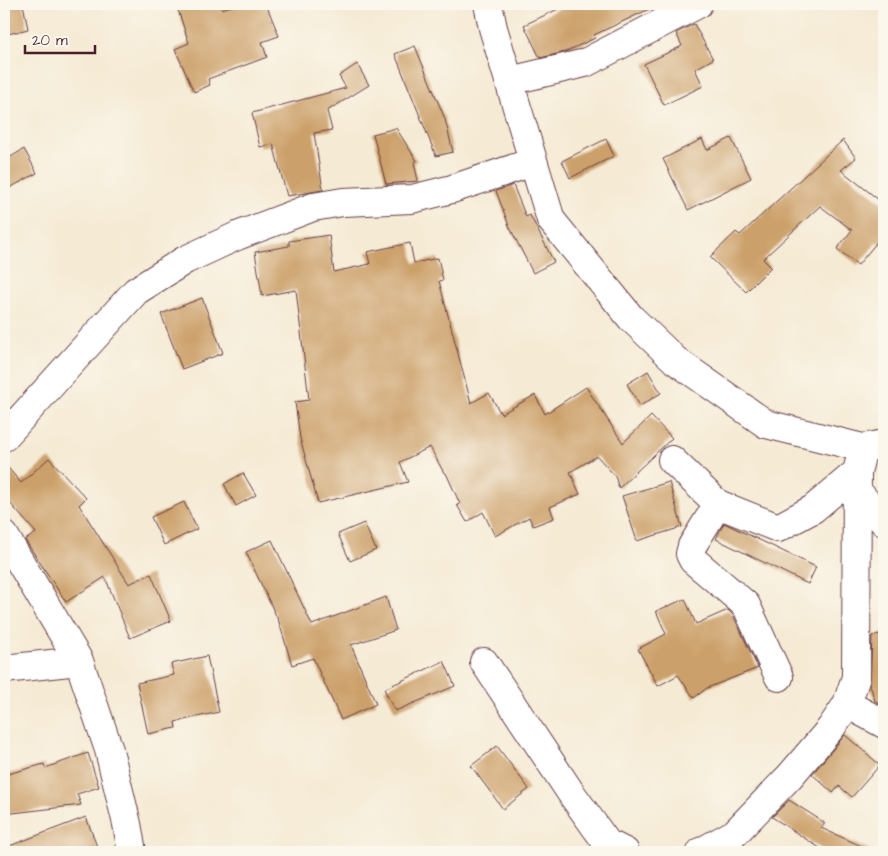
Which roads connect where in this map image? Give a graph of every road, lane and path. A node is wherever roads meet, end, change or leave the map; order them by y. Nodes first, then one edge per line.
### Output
1 (488, 4) edge
2 (698, 4) edge
3 (509, 81) junction
4 (533, 162) junction
5 (4, 437) edge
6 (672, 460) dead end
7 (866, 464) edge
8 (718, 504) junction
9 (884, 522) edge
10 (4, 535) edge
11 (79, 661) junction
12 (484, 662) dead end
13 (4, 669) edge
14 (779, 677) dead end
15 (847, 704) junction
16 (884, 724) edge
17 (132, 852) edge
18 (625, 852) edge
19 (701, 852) edge

1 - 3 street
2 - 3 street
3 - 4 street
4 - 5 street
4 - 7 street
6 - 8 street
7 - 8 street
7 - 9 street
7 - 15 street
8 - 14 street
10 - 11 street
11 - 13 street
11 - 17 street
12 - 18 street
15 - 16 street
15 - 19 street

